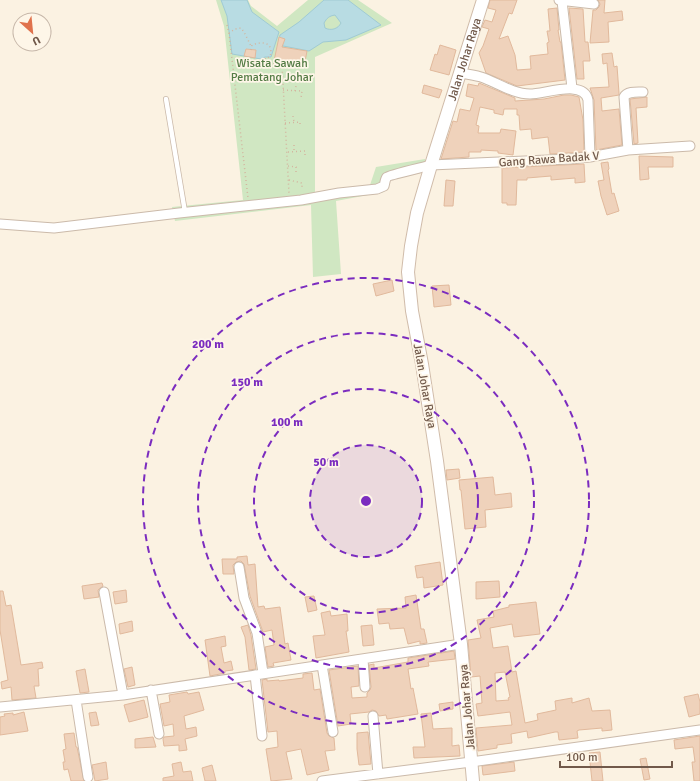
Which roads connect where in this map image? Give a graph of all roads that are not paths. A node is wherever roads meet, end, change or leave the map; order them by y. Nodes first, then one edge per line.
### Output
1 (483, 0) edge
2 (561, 0) edge
3 (575, 1) edge
4 (594, 4) dead end
5 (460, 73) junction
6 (572, 88) junction
7 (643, 92) dead end
8 (166, 99) dead end
9 (690, 146) dead end
10 (628, 150) junction
11 (590, 157) junction
12 (431, 165) junction
13 (185, 212) junction
14 (0, 224) edge
15 (239, 567) dead end
16 (104, 592) dead end
17 (461, 644) junction
18 (363, 659) junction
19 (322, 665) junction
20 (259, 674) junction
21 (365, 687) dead end
22 (151, 690) junction
23 (123, 695) junction
24 (76, 700) junction
25 (0, 707) edge
26 (373, 716) dead end
27 (700, 730) edge
28 (333, 732) dead end
29 (159, 734) dead end
30 (262, 736) dead end
31 (472, 762) junction
32 (378, 774) junction
33 (88, 777) dead end
34 (322, 781) edge
35 (473, 781) edge

1 - 5 street, Jalan Johar Raya
2 - 3 street
2 - 6 street
3 - 4 street
5 - 6 street
5 - 12 street, Jalan Johar Raya
6 - 11 street
7 - 10 street
8 - 13 lane
9 - 10 street, Gang Rawa Badak V
10 - 11 street, Gang Rawa Badak V
11 - 12 street, Gang Rawa Badak V
12 - 13 street, Gang Rawa Badak V
12 - 17 street, Jalan Johar Raya
13 - 14 street, Gang Rawa Badak V
15 - 20 street
16 - 23 street
17 - 18 street
17 - 31 street, Jalan Johar Raya
18 - 19 street
18 - 21 street
19 - 20 street
19 - 28 street
20 - 22 street
20 - 30 street
22 - 23 street
22 - 29 street
23 - 24 street
24 - 25 street
24 - 33 street
26 - 32 street
27 - 31 street
31 - 32 street
31 - 35 street, Jalan Johar Raya
32 - 34 street

